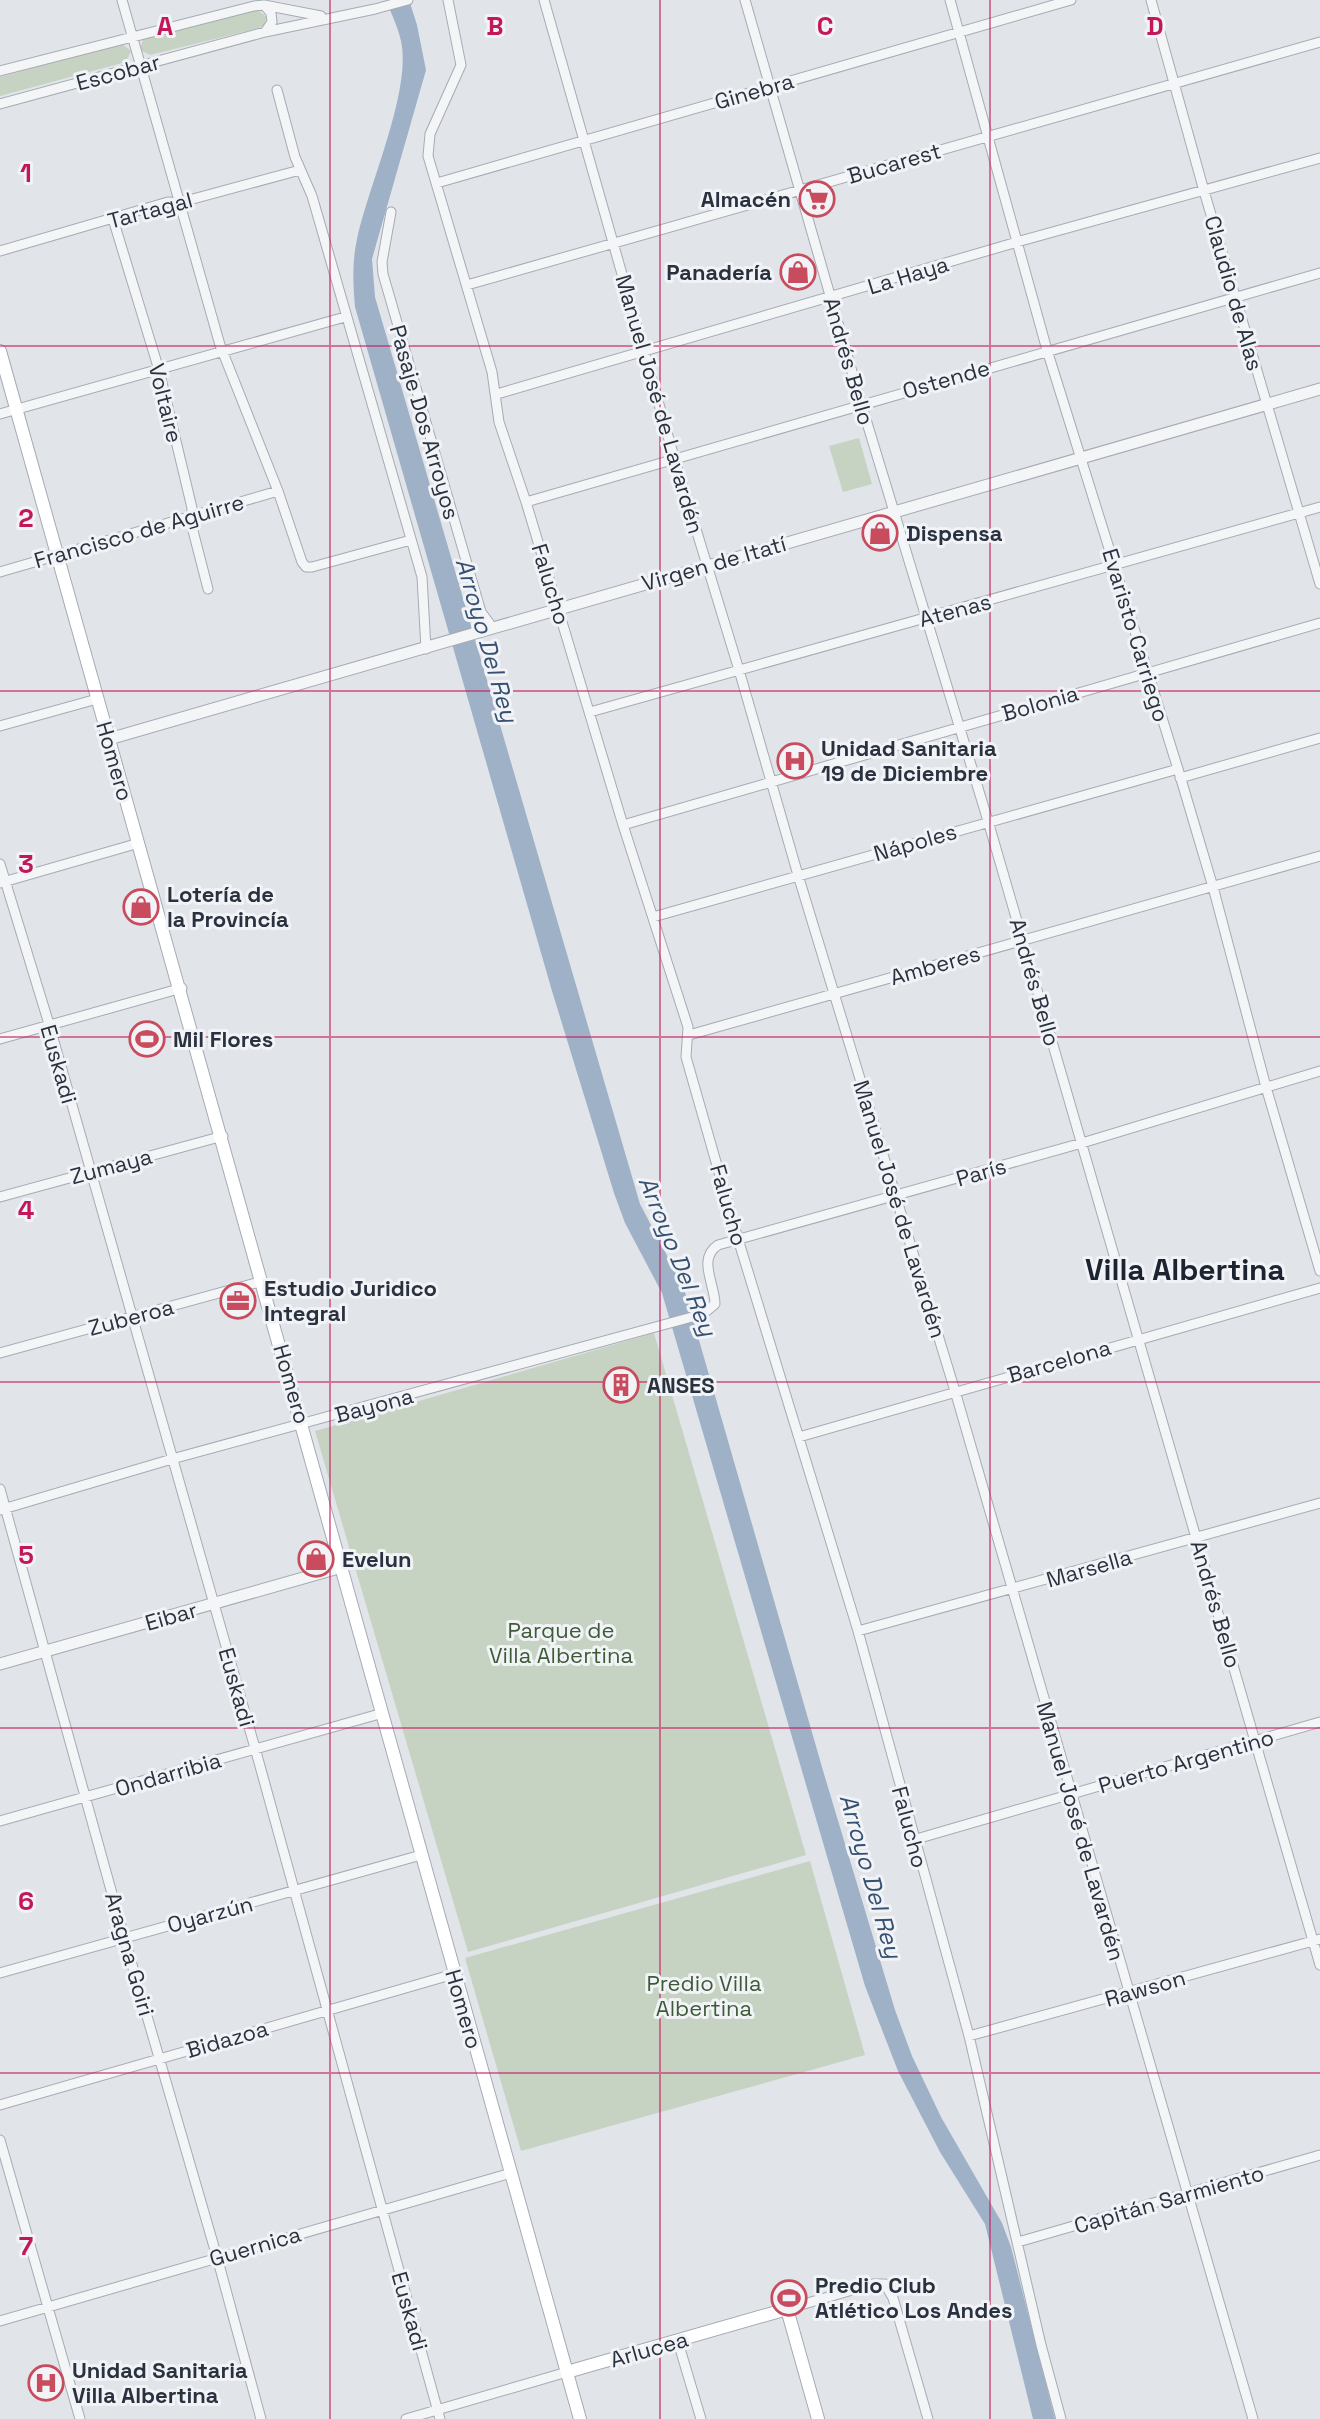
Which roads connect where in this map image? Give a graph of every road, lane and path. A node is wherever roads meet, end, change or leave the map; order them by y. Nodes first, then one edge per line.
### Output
1 (122, 0) edge
2 (278, 0) edge
3 (408, 0) edge
4 (448, 0) edge
5 (544, 0) edge
6 (745, 0) edge
7 (950, 0) edge
8 (1071, 0) edge
9 (1151, 0) edge
10 (264, 5) junction
11 (329, 18) junction
12 (959, 31) junction
13 (265, 32) junction
14 (133, 35) junction
15 (1320, 42) edge
16 (140, 66) junction
17 (0, 71) edge
18 (1175, 82) junction
19 (771, 87) junction
20 (277, 90) dead end
21 (0, 104) edge
22 (986, 136) junction
23 (586, 140) junction
24 (1320, 158) edge
25 (300, 170) junction
26 (437, 183) junction
27 (800, 191) junction
28 (1204, 191) junction
29 (178, 203) junction
30 (391, 212) dead end
31 (113, 219) junction
32 (1017, 242) junction
33 (614, 244) junction
34 (0, 251) edge
35 (1320, 273) edge
36 (467, 285) junction
37 (1235, 297) junction
38 (831, 298) junction
39 (345, 317) junction
40 (1047, 350) junction
41 (0, 351) edge
42 (644, 351) junction
43 (223, 353) junction
44 (159, 370) junction
45 (1320, 389) edge
46 (497, 394) junction
47 (861, 403) junction
48 (1268, 405) junction
49 (17, 409) junction
50 (0, 414) edge
51 (674, 457) junction
52 (1080, 457) junction
53 (278, 491) junction
54 (526, 502) junction
55 (1320, 507) edge
56 (893, 510) junction
57 (1298, 513) junction
58 (192, 515) junction
59 (411, 540) junction
60 (57, 555) junction
61 (707, 566) junction
62 (1114, 566) junction
63 (0, 572) edge
64 (1320, 584) edge
65 (208, 589) dead end
66 (557, 607) junction
67 (926, 618) junction
68 (1320, 623) edge
69 (487, 628) junction
70 (432, 647) junction
71 (739, 670) junction
72 (1147, 672) junction
73 (97, 699) junction
74 (590, 712) junction
75 (0, 726) edge
76 (959, 726) junction
77 (1320, 738) edge
78 (109, 739) junction
79 (1179, 774) junction
80 (772, 782) junction
81 (988, 821) junction
82 (623, 825) junction
83 (139, 843) junction
84 (1320, 856) edge
85 (0, 864) edge
86 (798, 875) junction
87 (2, 882) edge
88 (1213, 887) junction
89 (653, 917) junction
90 (1022, 940) junction
91 (182, 988) junction
92 (834, 994) junction
93 (49, 1024) junction
94 (689, 1035) junction
95 (0, 1039) edge
96 (1320, 1071) edge
97 (1266, 1087) junction
98 (223, 1136) junction
99 (1082, 1143) junction
100 (90, 1172) junction
101 (896, 1196) junction
102 (0, 1197) edge
103 (738, 1239) junction
104 (1320, 1271) edge
105 (263, 1281) junction
106 (1320, 1288) edge
107 (703, 1314) joint
108 (131, 1317) junction
109 (1138, 1339) junction
110 (0, 1353) edge
111 (955, 1391) junction
112 (303, 1425) junction
113 (799, 1437) junction
114 (172, 1459) junction
115 (0, 1489) edge
116 (1320, 1503) edge
117 (3, 1509) edge
118 (1197, 1537) junction
119 (342, 1567) junction
120 (1012, 1590) junction
121 (213, 1604) junction
122 (858, 1631) junction
123 (44, 1652) junction
124 (0, 1664) edge
125 (383, 1713) junction
126 (1320, 1722) edge
127 (1255, 1741) junction
128 (255, 1748) junction
129 (1072, 1795) junction
130 (85, 1798) junction
131 (0, 1821) edge
132 (913, 1840) junction
133 (421, 1855) junction
134 (294, 1891) junction
135 (124, 1937) junction
136 (1316, 1940) edge
137 (1320, 1965) edge
138 (0, 1973) edge
139 (454, 1974) junction
140 (1128, 1993) junction
141 (326, 2009) junction
142 (969, 2036) junction
143 (161, 2058) junction
144 (0, 2105) edge
145 (0, 2140) edge
146 (1320, 2155) edge
147 (511, 2173) junction
148 (1186, 2194) junction
149 (382, 2210) junction
150 (1018, 2242) junction
151 (217, 2257) junction
152 (47, 2307) junction
153 (787, 2309) junction
154 (0, 2321) edge
155 (678, 2342) junction
156 (567, 2372) junction
157 (439, 2414) edge
158 (80, 2419) edge
159 (261, 2419) edge
160 (406, 2419) edge
161 (580, 2419) edge
162 (701, 2419) edge
163 (818, 2419) edge
164 (928, 2419) edge
165 (1061, 2419) edge
166 (1253, 2419) edge

1 - 14 street
2 - 10 street, Escobar
3 - 11 street, Escobar
4 - 26 street, Falucho
5 - 23 street, Manuel José de Lavardén
6 - 19 street, Andrés Bello
7 - 12 street, Evaristo Carriego
8 - 12 street, Ginebra
9 - 18 street, Claudio de Alas
10 - 11 street, Escobar
10 - 13 street
10 - 14 street, Escobar
11 - 13 street, Escobar
12 - 19 street, Ginebra
12 - 22 street, Evaristo Carriego
13 - 16 street, Escobar
14 - 16 street
14 - 17 street, Escobar
15 - 18 street, Bucarest
16 - 21 street, Escobar
16 - 29 street
18 - 22 street, Bucarest
18 - 28 street, Claudio de Alas
19 - 23 street, Ginebra
19 - 27 street, Andrés Bello
20 - 25 street
22 - 27 street, Bucarest
22 - 32 street, Evaristo Carriego
23 - 26 street, Ginebra
23 - 33 street, Manuel José de Lavardén
24 - 28 street, La Haya
25 - 29 street, Tartagal
25 - 39 street
26 - 36 street, Falucho
27 - 33 street, Bucarest
27 - 38 street, Andrés Bello
28 - 32 street, La Haya
28 - 37 street, Claudio de Alas
29 - 31 street, Tartagal
29 - 43 street
30 - 69 street, Pasaje Dos Arroyos
31 - 34 street, Tartagal
31 - 44 street, Voltaire
32 - 38 street, La Haya
32 - 40 street, Evaristo Carriego
33 - 36 street, Bucarest
33 - 42 street, Manuel José de Lavardén
35 - 37 street, Ostende
36 - 46 street, Falucho
37 - 40 street, Ostende
37 - 48 street, Claudio de Alas
38 - 42 street, La Haya
38 - 47 street, Andrés Bello
39 - 43 street
39 - 59 street
40 - 47 street, Ostende
40 - 52 street, Evaristo Carriego
41 - 49 main road, Homero
42 - 46 street, La Haya
42 - 51 street, Manuel José de Lavardén
43 - 44 street
43 - 53 street
44 - 49 street
44 - 58 street, Voltaire
45 - 48 street, Virgen de Itatí
46 - 54 street, Falucho
47 - 51 street, Ostende
47 - 56 street, Andrés Bello
48 - 52 street, Virgen de Itatí
48 - 57 street, Claudio de Alas
49 - 50 street
49 - 60 main road, Homero
51 - 54 street, Ostende
51 - 61 street, Manuel José de Lavardén
52 - 56 street, Virgen de Itatí
52 - 62 street, Evaristo Carriego
53 - 58 street, Francisco de Aguirre
53 - 59 street
54 - 66 street, Falucho
55 - 57 street, Atenas
56 - 61 street, Virgen de Itatí
56 - 67 street, Andrés Bello
57 - 62 street, Atenas
57 - 64 street, Claudio de Alas
58 - 60 street, Francisco de Aguirre
58 - 65 street, Voltaire
59 - 70 street
60 - 63 street, Francisco de Aguirre
60 - 73 main road, Homero
61 - 66 street, Virgen de Itatí
61 - 71 street, Manuel José de Lavardén
62 - 67 street, Atenas
62 - 72 street, Evaristo Carriego
66 - 69 street, Virgen de Itatí
66 - 74 street, Falucho
67 - 71 street, Atenas
67 - 76 street, Andrés Bello
68 - 72 street, Bolonia
69 - 70 street, Virgen de Itatí
70 - 78 street, Virgen de Itatí
71 - 74 street, Atenas
71 - 80 street, Manuel José de Lavardén
72 - 76 street, Bolonia
72 - 79 street, Evaristo Carriego
73 - 75 street
73 - 78 main road, Homero
74 - 82 street, Falucho
76 - 80 street, Bolonia
76 - 81 street, Andrés Bello
77 - 79 street, Nápoles
78 - 83 main road, Homero
79 - 81 street, Nápoles
79 - 88 street, Evaristo Carriego
80 - 82 street, Bolonia
80 - 86 street, Manuel José de Lavardén
81 - 86 street, Nápoles
81 - 90 street, Andrés Bello
82 - 89 street, Falucho
83 - 87 street
83 - 91 main road, Homero
84 - 88 street, Amberes
85 - 87 street, Euskadi
86 - 89 street, Nápoles
86 - 92 street, Manuel José de Lavardén
87 - 93 street, Euskadi
88 - 90 street, Amberes
88 - 97 street, Evaristo Carriego
89 - 94 street, Falucho
90 - 92 street, Amberes
90 - 99 street, Andrés Bello
91 - 93 street
91 - 98 main road, Homero
92 - 94 street, Amberes
92 - 101 street, Manuel José de Lavardén
93 - 95 street
93 - 100 street, Euskadi
94 - 103 street, Falucho
96 - 97 street, París
97 - 99 street, París
97 - 104 street, Evaristo Carriego
98 - 100 street, Zumaya
98 - 105 main road, Homero
99 - 101 street, París
99 - 109 street, Andrés Bello
100 - 102 street, Zumaya
100 - 108 street, Euskadi
101 - 103 street, París
101 - 111 street, Manuel José de Lavardén
103 - 107 street, París
103 - 113 street, Falucho
105 - 108 street, Zuberoa
105 - 112 main road, Homero
106 - 109 street, Barcelona
107 - 112 street, Bayona
108 - 110 street, Zuberoa
108 - 114 street, Euskadi
109 - 111 street, Barcelona
109 - 118 street, Andrés Bello
111 - 113 street, Barcelona
111 - 120 street, Manuel José de Lavardén
112 - 114 street, Bayona
112 - 119 main road, Homero
113 - 122 street, Falucho
114 - 117 street, Bayona
114 - 121 street, Euskadi
115 - 117 street, Aragna Goiri
116 - 118 street, Marsella
117 - 123 street, Aragna Goiri
118 - 120 street, Marsella
118 - 127 street, Andrés Bello
119 - 121 street, Eibar
119 - 125 main road, Homero
120 - 122 street, Marsella
120 - 129 street, Manuel José de Lavardén
121 - 123 street, Eibar
121 - 128 street, Euskadi
122 - 132 street, Falucho
123 - 124 street, Eibar
123 - 130 street, Aragna Goiri
125 - 128 street, Ondarribia
125 - 133 main road, Homero
126 - 127 street, Puerto Argentino
127 - 129 street, Puerto Argentino
127 - 136 street, Andrés Bello
128 - 130 street, Ondarribia
128 - 134 street, Euskadi
129 - 132 street, Puerto Argentino
129 - 140 street, Manuel José de Lavardén
130 - 131 street, Ondarribia
130 - 135 street, Aragna Goiri
132 - 142 street, Falucho
133 - 134 street, Oyarzún
133 - 139 main road, Homero
134 - 135 street, Oyarzún
134 - 141 street, Euskadi
135 - 138 street, Oyarzún
135 - 143 street, Aragna Goiri
136 - 137 street, Andrés Bello
136 - 140 street, Rawson
139 - 141 street, Bidazoa
139 - 147 main road, Homero
140 - 142 street, Rawson
140 - 148 street, Manuel José de Lavardén
141 - 143 street, Bidazoa
141 - 149 street, Euskadi
142 - 150 street, Falucho
143 - 144 street, Bidazoa
143 - 151 street, Aragna Goiri
145 - 152 street
146 - 148 street, Capitán Sarmiento
147 - 149 street, Guernica
147 - 156 main road, Homero
148 - 150 street, Capitán Sarmiento
148 - 166 street, Manuel José de Lavardén
149 - 151 street, Guernica
149 - 157 street, Euskadi
150 - 165 street, Falucho
151 - 152 street, Guernica
151 - 159 street, Aragna Goiri
152 - 154 street, Guernica
152 - 158 street
153 - 155 main road, Arlucea
153 - 163 main road
153 - 164 street, Arlucea
155 - 156 main road, Arlucea
155 - 162 street
156 - 157 street, Arlucea
156 - 161 main road, Homero
157 - 160 street, Arlucea

